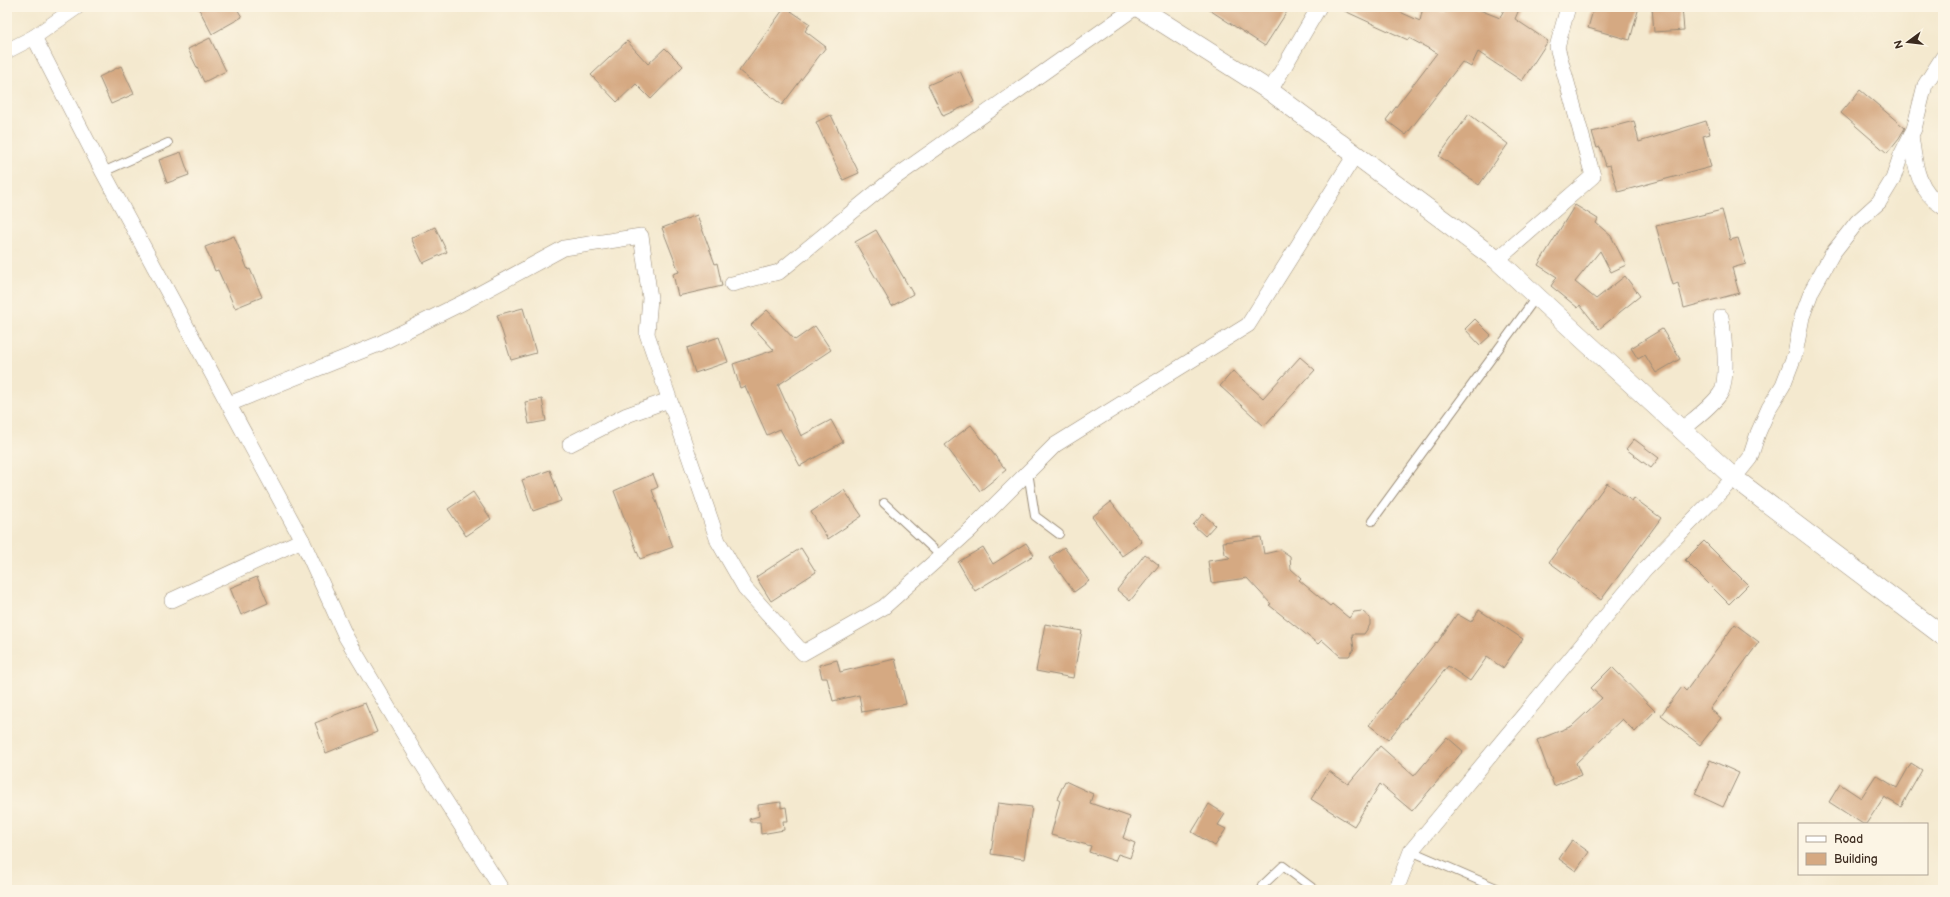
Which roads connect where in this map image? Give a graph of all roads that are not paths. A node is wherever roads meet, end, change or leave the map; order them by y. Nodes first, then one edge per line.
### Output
1 (77, 7) edge
2 (1319, 7) edge
3 (1568, 7) edge
4 (1146, 9) edge
5 (34, 37) junction
6 (7, 51) edge
7 (1943, 57) edge
8 (1270, 91) junction
9 (1911, 135) junction
10 (168, 143) dead end
11 (1356, 156) junction
12 (104, 172) junction
13 (1943, 207) edge
14 (1497, 260) junction
15 (732, 284) dead end
16 (1537, 296) junction
17 (1721, 317) dead end
18 (669, 400) junction
19 (229, 404) junction
20 (1681, 430) junction
21 (570, 444) dead end
22 (1028, 472) junction
23 (1734, 478) junction
24 (884, 503) dead end
25 (1372, 521) dead end
26 (1059, 534) dead end
27 (302, 540) junction
28 (941, 556) junction
29 (172, 600) dead end
30 (1943, 636) edge
31 (1411, 851) junction
32 (1262, 886) dead end
33 (502, 890) edge
34 (1315, 890) edge
35 (1396, 890) edge
36 (1501, 890) edge

1 - 5 street
2 - 8 street
3 - 14 street
4 - 8 street
4 - 15 street
5 - 6 street
5 - 12 street
7 - 9 street
8 - 11 street
9 - 13 street
9 - 23 street
10 - 12 lane
11 - 14 street
11 - 22 street
12 - 19 street
14 - 16 street
16 - 20 street
16 - 25 lane
17 - 20 street
18 - 19 street
18 - 21 street
18 - 28 street
19 - 27 street
20 - 23 street
22 - 26 lane
22 - 28 street
23 - 30 street
23 - 31 street
24 - 28 lane
27 - 29 street
27 - 33 street
31 - 35 street
31 - 36 lane
32 - 34 lane

